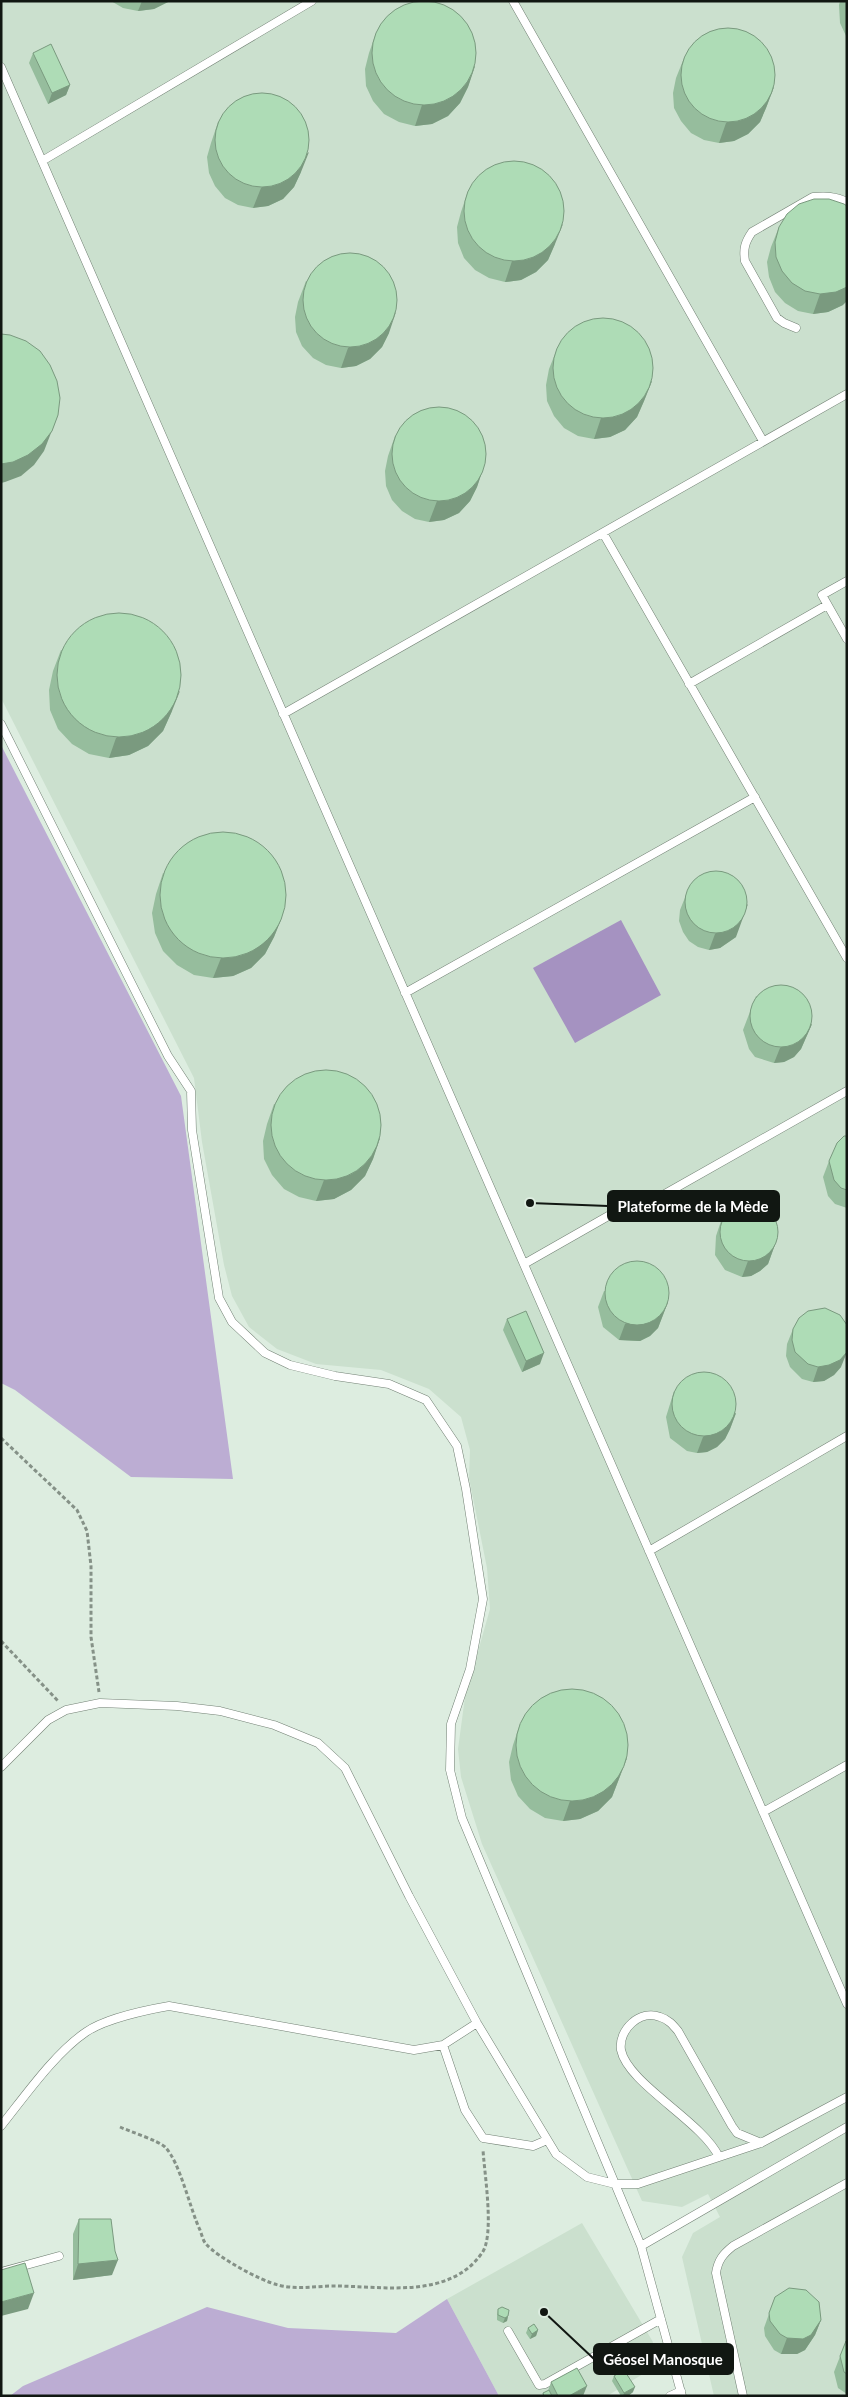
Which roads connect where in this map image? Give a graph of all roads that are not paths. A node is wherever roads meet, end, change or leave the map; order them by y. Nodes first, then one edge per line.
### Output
1 (312, 1) edge
2 (513, 1) edge
3 (1, 67) edge
4 (42, 161) junction
5 (847, 202) edge
6 (796, 328) dead end
7 (847, 394) edge
8 (764, 441) junction
9 (603, 532) junction
10 (847, 581) edge
11 (827, 605) junction
12 (847, 639) edge
13 (689, 684) junction
14 (283, 714) junction
15 (1, 724) edge
16 (754, 797) junction
17 (847, 958) edge
18 (406, 993) junction
19 (847, 1091) edge
20 (524, 1264) junction
21 (847, 1436) edge
22 (649, 1550) junction
23 (847, 1765) edge
24 (1, 1767) edge
25 (763, 1812) junction
26 (847, 2004) edge
27 (478, 2023) junction
28 (443, 2045) junction
29 (847, 2097) edge
30 (1, 2126) edge
31 (847, 2127) edge
32 (547, 2140) junction
33 (761, 2142) junction
34 (719, 2156) junction
35 (847, 2183) edge
36 (615, 2184) junction
37 (641, 2246) junction
38 (59, 2256) dead end
39 (1, 2272) edge
40 (661, 2319) junction
41 (508, 2331) dead end
42 (681, 2393) edge
43 (670, 2396) edge
44 (743, 2396) edge

1 - 4 lane
2 - 8 lane
3 - 4 lane
4 - 14 lane
5 - 6 lane
7 - 8 lane
8 - 9 lane
9 - 13 lane
9 - 14 lane
10 - 11 lane
11 - 12 lane
11 - 13 lane
13 - 16 lane
14 - 18 lane
15 - 36 lane
16 - 17 lane
16 - 18 lane
18 - 20 lane
19 - 20 lane
20 - 22 lane
21 - 22 lane
22 - 25 lane
23 - 25 lane
24 - 27 lane
25 - 26 lane
27 - 28 lane
27 - 32 lane
28 - 30 lane
28 - 32 lane
29 - 33 lane
31 - 37 lane
32 - 36 lane
33 - 34 lane
33 - 34 lane
34 - 36 lane
35 - 44 lane
36 - 37 lane
37 - 40 lane
38 - 39 lane
40 - 41 lane
40 - 42 lane
42 - 43 lane

